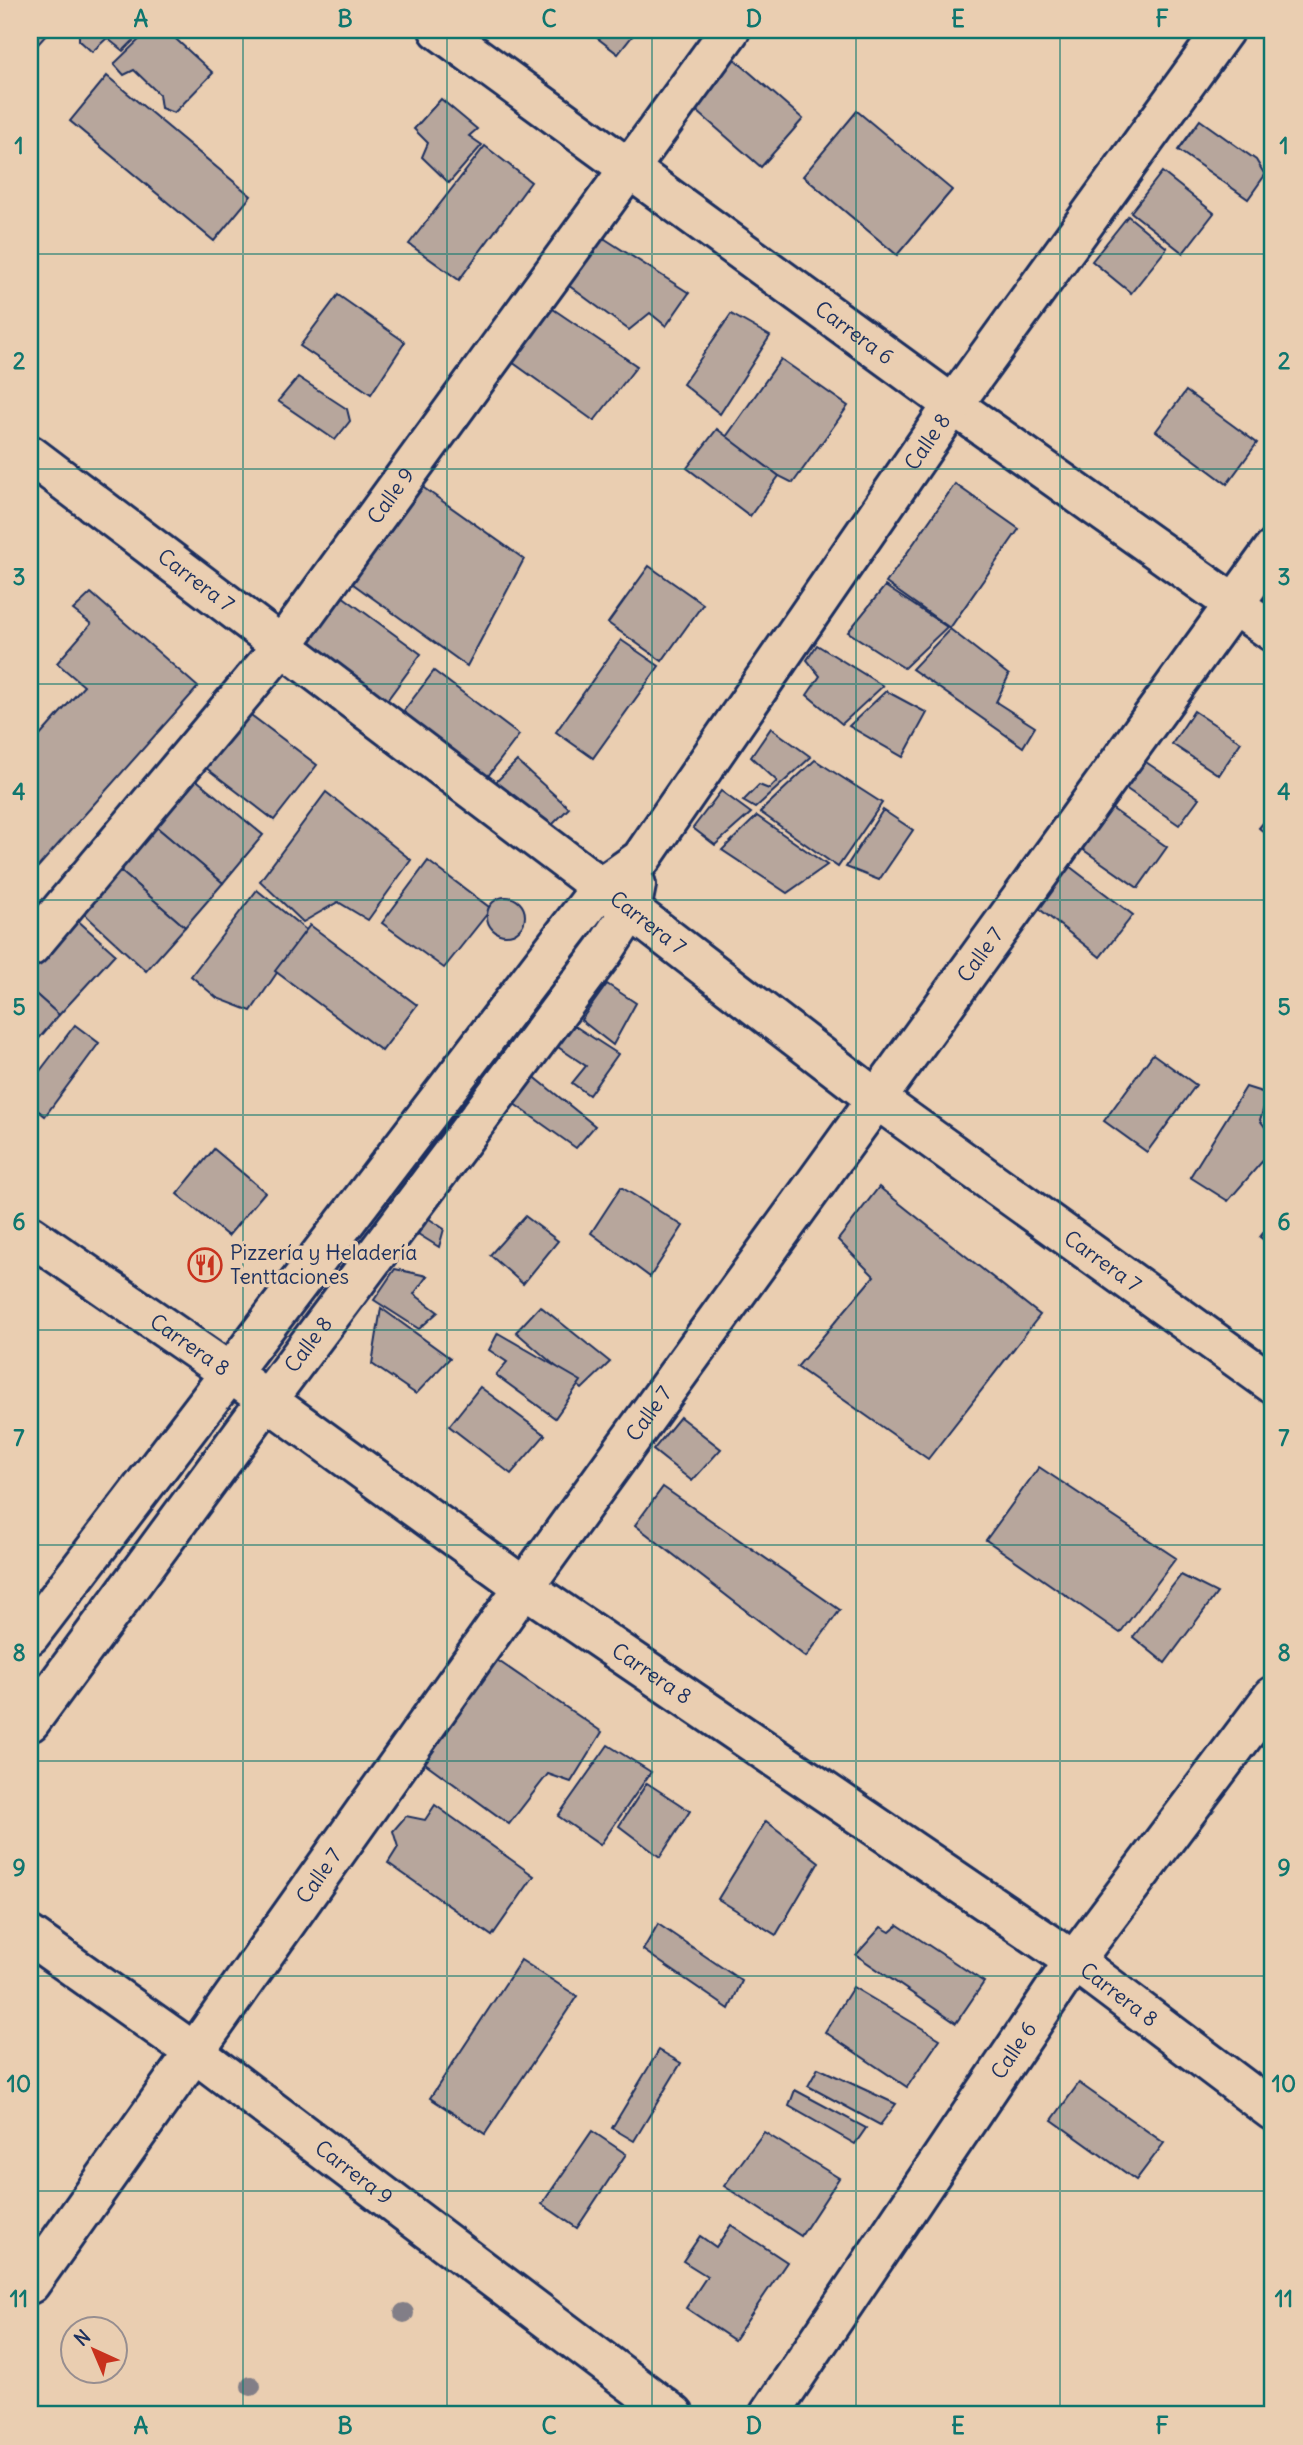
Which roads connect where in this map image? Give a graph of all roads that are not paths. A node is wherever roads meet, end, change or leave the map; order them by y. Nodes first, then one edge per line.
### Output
1 (439, 30) edge
2 (730, 30) edge
3 (1224, 30) edge
4 (629, 169) junction
5 (953, 405) junction
6 (30, 455) edge
7 (1273, 550) edge
8 (1233, 605) junction
9 (1273, 632) edge
10 (281, 647) junction
11 (641, 859) junction
12 (601, 887) junction
13 (631, 910) junction
14 (30, 947) edge
15 (875, 1098) junction
16 (30, 1236) edge
17 (230, 1373) junction
18 (1273, 1384) edge
19 (267, 1400) junction
20 (524, 1587) junction
21 (30, 1635) edge
22 (1273, 1696) edge
23 (30, 1722) edge
24 (30, 1936) edge
25 (1074, 1961) junction
26 (194, 2052) junction
27 (1273, 2111) edge
28 (30, 2284) edge
29 (674, 2415) edge
30 (769, 2415) edge

1 - 4 street, Carrera 6
2 - 4 street, Calle 9
3 - 5 street, Calle 8
4 - 5 street, Carrera 6
4 - 10 street, Calle 9
5 - 8 street, Carrera 6
5 - 11 street, Calle 8
6 - 10 street, Carrera 7
7 - 8 street, Calle 7
8 - 9 street, Carrera 6
8 - 15 street, Calle 7
10 - 12 street, Carrera 7
10 - 14 street, Calle 9
11 - 12 street, Calle 8
11 - 13 street, Calle 8
12 - 13 street, Carrera 7
12 - 17 street, Calle 8
13 - 15 street, Carrera 7
13 - 19 street, Calle 8
15 - 18 street, Carrera 7
15 - 20 street, Calle 7
16 - 17 street, Carrera 8
17 - 19 street, Carrera 8
17 - 21 street, Calle 8
19 - 20 street, Carrera 8
19 - 23 street, Calle 8
20 - 25 street, Carrera 8
20 - 26 street, Calle 7
22 - 25 street, Calle 6
24 - 26 street, Carrera 9
25 - 27 street, Carrera 8
25 - 30 street, Calle 6
26 - 28 street, Calle 7
26 - 29 street, Carrera 9

